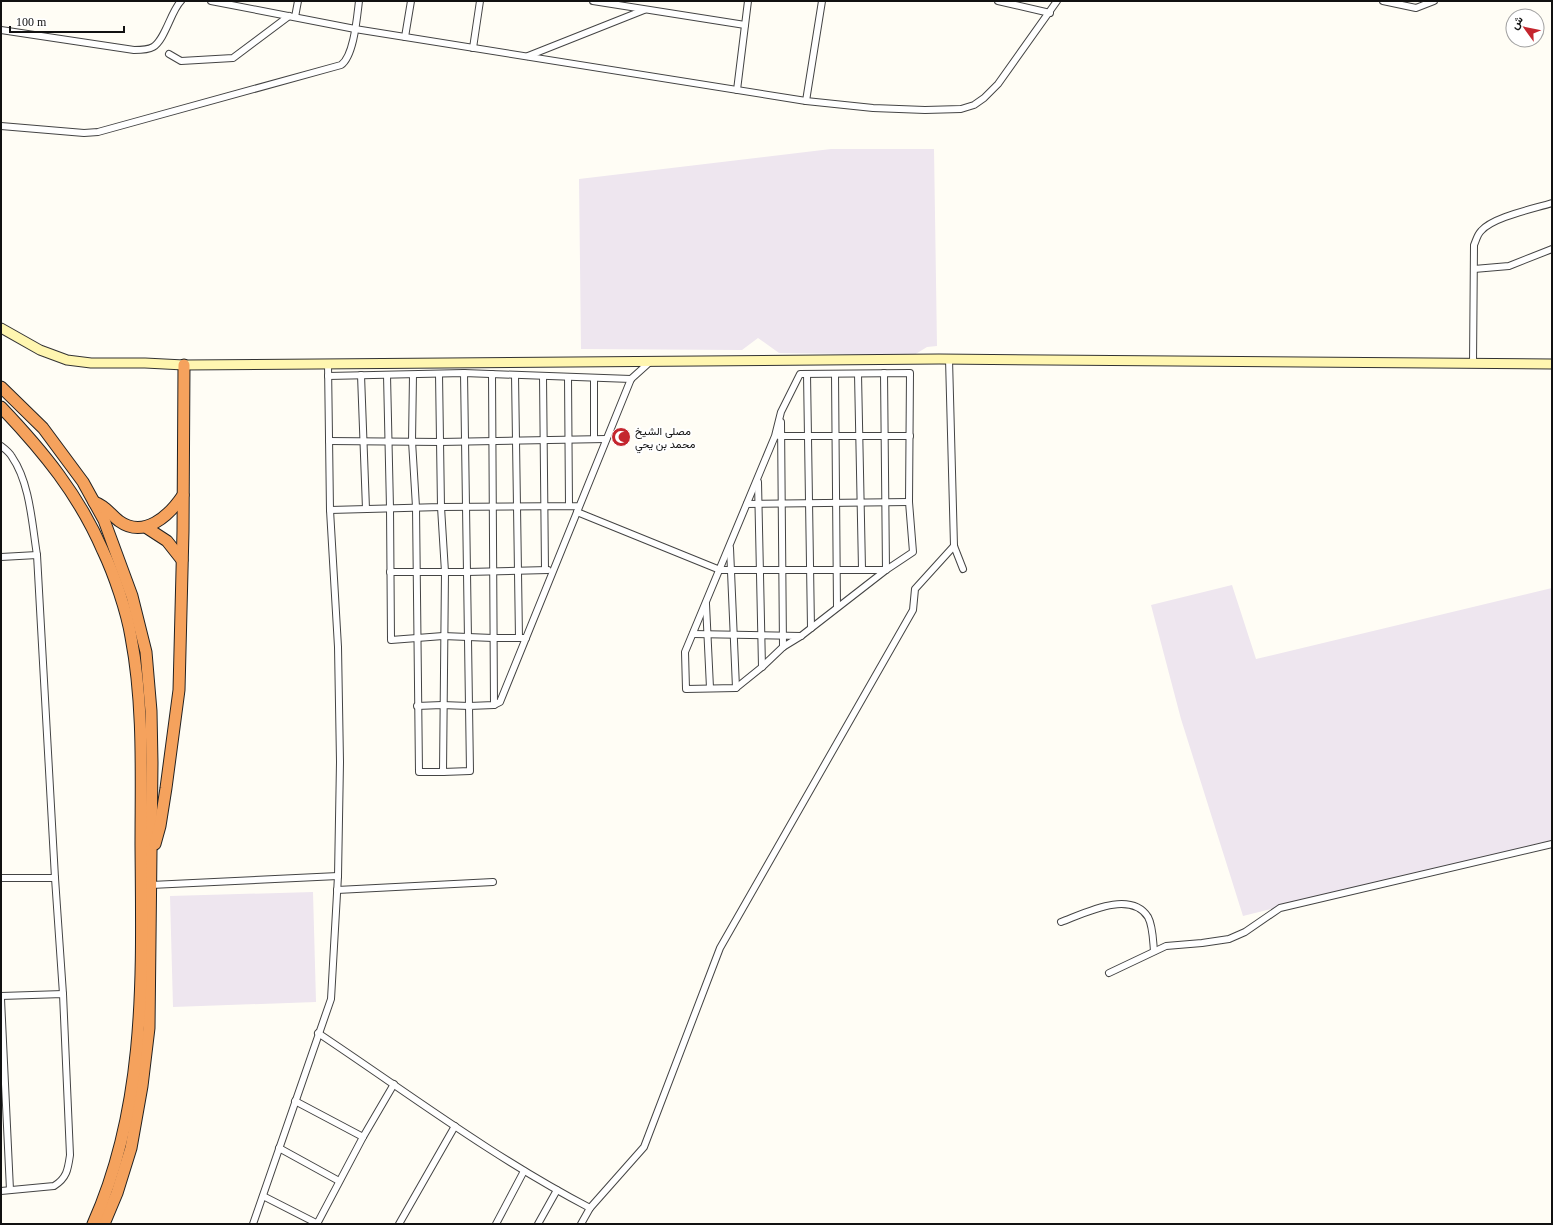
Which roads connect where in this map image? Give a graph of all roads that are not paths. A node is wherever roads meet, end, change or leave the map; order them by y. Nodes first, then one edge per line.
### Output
1 (181, 1) edge
2 (211, 1) edge
3 (250, 1) edge
4 (298, 1) edge
5 (359, 1) edge
6 (411, 1) edge
7 (480, 1) edge
8 (593, 1) edge
9 (748, 1) edge
10 (822, 1) edge
11 (998, 1) edge
12 (1058, 1) edge
13 (1383, 1) edge
14 (1434, 1) edge
15 (248, 8) junction
16 (646, 9) junction
17 (1050, 13) junction
18 (292, 17) junction
19 (745, 25) junction
20 (355, 29) junction
21 (1, 30) edge
22 (406, 37) junction
23 (473, 48) junction
24 (169, 54) dead end
25 (527, 57) junction
26 (737, 90) junction
27 (806, 101) junction
28 (1, 126) edge
29 (1552, 203) edge
30 (1552, 250) edge
31 (1474, 269) junction
32 (1, 328) edge
33 (949, 359) junction
34 (651, 361) junction
35 (328, 364) junction
36 (1473, 364) junction
37 (1552, 364) edge
38 (184, 365) junction
39 (464, 373) junction
40 (884, 373) junction
41 (439, 374) junction
42 (492, 374) junction
43 (807, 374) junction
44 (835, 374) junction
45 (858, 374) junction
46 (388, 375) junction
47 (413, 375) junction
48 (515, 375) junction
49 (328, 376) junction
50 (361, 376) junction
51 (543, 376) junction
52 (568, 377) junction
53 (594, 378) junction
54 (631, 379) junction
55 (1, 387) edge
56 (1, 407) edge
57 (778, 436) junction
58 (808, 436) junction
59 (835, 436) junction
60 (859, 436) junction
61 (884, 436) junction
62 (910, 436) junction
63 (594, 439) junction
64 (606, 439) junction
65 (544, 440) junction
66 (568, 440) junction
67 (412, 441) junction
68 (492, 441) junction
69 (516, 441) junction
70 (329, 442) junction
71 (363, 442) junction
72 (389, 442) junction
73 (440, 442) junction
74 (464, 442) junction
75 (1, 446) edge
76 (758, 478) junction
77 (183, 495) junction
78 (94, 502) junction
79 (861, 502) junction
80 (884, 502) junction
81 (910, 502) junction
82 (782, 503) junction
83 (809, 503) junction
84 (835, 503) junction
85 (747, 504) junction
86 (758, 504) junction
87 (492, 506) junction
88 (517, 506) junction
89 (544, 506) junction
90 (569, 506) junction
91 (416, 507) junction
92 (441, 507) junction
93 (466, 507) junction
94 (390, 508) junction
95 (366, 509) junction
96 (578, 509) junction
97 (330, 510) junction
98 (147, 528) junction
99 (730, 546) junction
100 (954, 546) junction
101 (37, 555) junction
102 (1, 557) edge
103 (182, 560) junction
104 (554, 569) junction
105 (862, 569) junction
106 (963, 569) dead end
107 (518, 570) junction
108 (545, 570) junction
109 (720, 570) junction
110 (731, 570) junction
111 (760, 570) junction
112 (782, 570) junction
113 (810, 570) junction
114 (836, 570) junction
115 (886, 570) junction
116 (493, 571) junction
117 (390, 572) junction
118 (417, 572) junction
119 (445, 572) junction
120 (467, 572) junction
121 (706, 602) junction
122 (837, 607) junction
123 (811, 628) junction
124 (693, 634) junction
125 (708, 634) junction
126 (734, 635) junction
127 (761, 635) junction
128 (443, 636) junction
129 (783, 636) junction
130 (801, 636) junction
131 (467, 638) junction
132 (493, 638) junction
133 (523, 638) junction
134 (418, 639) junction
135 (783, 647) junction
136 (762, 667) junction
137 (710, 688) junction
138 (736, 688) junction
139 (442, 705) junction
140 (494, 705) junction
141 (417, 706) junction
142 (469, 706) junction
143 (442, 772) junction
144 (1552, 844) edge
145 (151, 862) junction
146 (338, 876) junction
147 (1, 878) edge
148 (55, 878) junction
149 (493, 882) dead end
150 (150, 885) junction
151 (337, 890) junction
152 (1061, 922) dead end
153 (1154, 951) junction
154 (1109, 973) dead end
155 (63, 994) junction
156 (1, 998) edge
157 (318, 1033) junction
158 (394, 1084) junction
159 (295, 1102) junction
160 (454, 1126) junction
161 (363, 1137) junction
162 (279, 1148) junction
163 (524, 1171) junction
164 (339, 1182) junction
165 (10, 1190) junction
166 (556, 1190) junction
167 (1, 1191) edge
168 (263, 1196) junction
169 (590, 1208) junction
170 (93, 1224) edge
171 (104, 1224) edge
172 (253, 1224) edge
173 (317, 1224) edge
174 (399, 1224) edge
175 (496, 1224) edge
176 (538, 1224) edge
177 (581, 1224) edge

1 - 21 street
2 - 15 street
3 - 15 street
4 - 18 street
5 - 20 street
6 - 22 street
7 - 23 street
8 - 16 street
9 - 19 street
10 - 27 street
11 - 17 street
12 - 17 street
13 - 14 street
15 - 18 street
16 - 19 street
16 - 25 street
17 - 27 street
18 - 20 street
18 - 24 street
19 - 26 street
20 - 22 street
20 - 28 street
22 - 23 street
23 - 25 street
25 - 26 street
26 - 27 street
29 - 31 street
30 - 31 street
31 - 36 street
32 - 38 street
33 - 34 street
33 - 36 street
33 - 100 street
34 - 35 street
34 - 54 street
35 - 38 street
35 - 49 street
36 - 37 street
38 - 77 highway
39 - 41 street
39 - 42 street
39 - 74 street
40 - 45 street
40 - 61 street
40 - 62 street
41 - 47 street
41 - 73 street
42 - 48 street
42 - 68 street
43 - 44 street
43 - 57 street
43 - 58 street
44 - 45 street
44 - 59 street
45 - 60 street
46 - 47 street
46 - 50 street
46 - 72 street
47 - 67 street
48 - 51 street
48 - 69 street
49 - 50 street
49 - 70 street
50 - 71 street
51 - 52 street
51 - 65 street
52 - 53 street
52 - 66 street
53 - 54 street
53 - 63 street
54 - 64 street
55 - 78 highway
56 - 170 highway
57 - 58 street
57 - 76 street
57 - 82 street
58 - 59 street
58 - 83 street
59 - 60 street
59 - 84 street
60 - 61 street
60 - 79 street
61 - 62 street
61 - 80 street
62 - 81 street
63 - 64 street
63 - 66 street
64 - 96 street
65 - 66 street
65 - 69 street
65 - 89 street
66 - 90 street
67 - 72 street
67 - 73 street
67 - 91 street
68 - 69 street
68 - 74 street
68 - 87 street
69 - 88 street
70 - 71 street
70 - 97 street
71 - 72 street
71 - 95 street
72 - 94 street
73 - 74 street
73 - 92 street
74 - 93 street
75 - 101 street
76 - 85 street
76 - 86 street
77 - 98 highway
77 - 103 highway
78 - 98 highway
78 - 145 highway
79 - 80 street
79 - 84 street
79 - 105 street
80 - 81 street
80 - 115 street
81 - 115 street
82 - 83 street
82 - 86 street
82 - 112 street
83 - 84 street
83 - 113 street
84 - 114 street
85 - 86 street
85 - 99 street
86 - 111 street
87 - 88 street
87 - 93 street
87 - 116 street
88 - 89 street
88 - 107 street
89 - 90 street
89 - 108 street
90 - 96 street
91 - 92 street
91 - 94 street
91 - 118 street
92 - 93 street
92 - 119 street
93 - 120 street
94 - 95 street
94 - 117 street
95 - 97 street
96 - 104 street
96 - 109 street
97 - 146 street
98 - 103 highway
99 - 109 street
99 - 110 street
100 - 106 street
100 - 169 street
101 - 102 street
101 - 148 street
103 - 145 highway
104 - 108 street
104 - 133 street
105 - 114 street
105 - 115 street
107 - 108 street
107 - 116 street
107 - 133 street
109 - 110 street
109 - 121 street
110 - 111 street
110 - 126 street
111 - 112 street
111 - 127 street
112 - 113 street
112 - 129 street
113 - 114 street
113 - 123 street
114 - 122 street
115 - 122 street
116 - 120 street
116 - 132 street
117 - 118 street
117 - 134 street
118 - 119 street
118 - 134 street
119 - 120 street
119 - 128 street
120 - 131 street
121 - 124 street
121 - 125 street
122 - 123 street
123 - 130 street
124 - 125 street
124 - 137 street
125 - 126 street
125 - 137 street
126 - 127 street
126 - 138 street
127 - 129 street
127 - 136 street
128 - 131 street
128 - 134 street
128 - 139 street
129 - 130 street
129 - 135 street
130 - 135 street
131 - 132 street
131 - 142 street
132 - 133 street
132 - 140 street
133 - 140 street
134 - 141 street
135 - 136 street
136 - 138 street
137 - 138 street
139 - 141 street
139 - 142 street
139 - 143 street
140 - 142 street
141 - 143 street
142 - 143 street
144 - 153 street
145 - 150 highway
146 - 150 street
146 - 151 street
147 - 148 street
148 - 155 street
149 - 151 street
150 - 171 highway
151 - 157 street
152 - 153 street
153 - 154 street
155 - 156 street
155 - 165 street
156 - 165 street
157 - 158 street
157 - 159 street
158 - 160 street
158 - 161 street
159 - 161 street
159 - 162 street
160 - 163 street
160 - 174 street
161 - 164 street
162 - 164 street
162 - 168 street
163 - 166 street
163 - 175 street
164 - 173 street
165 - 167 street
166 - 169 street
166 - 176 street
168 - 172 street
168 - 173 street
169 - 177 street

